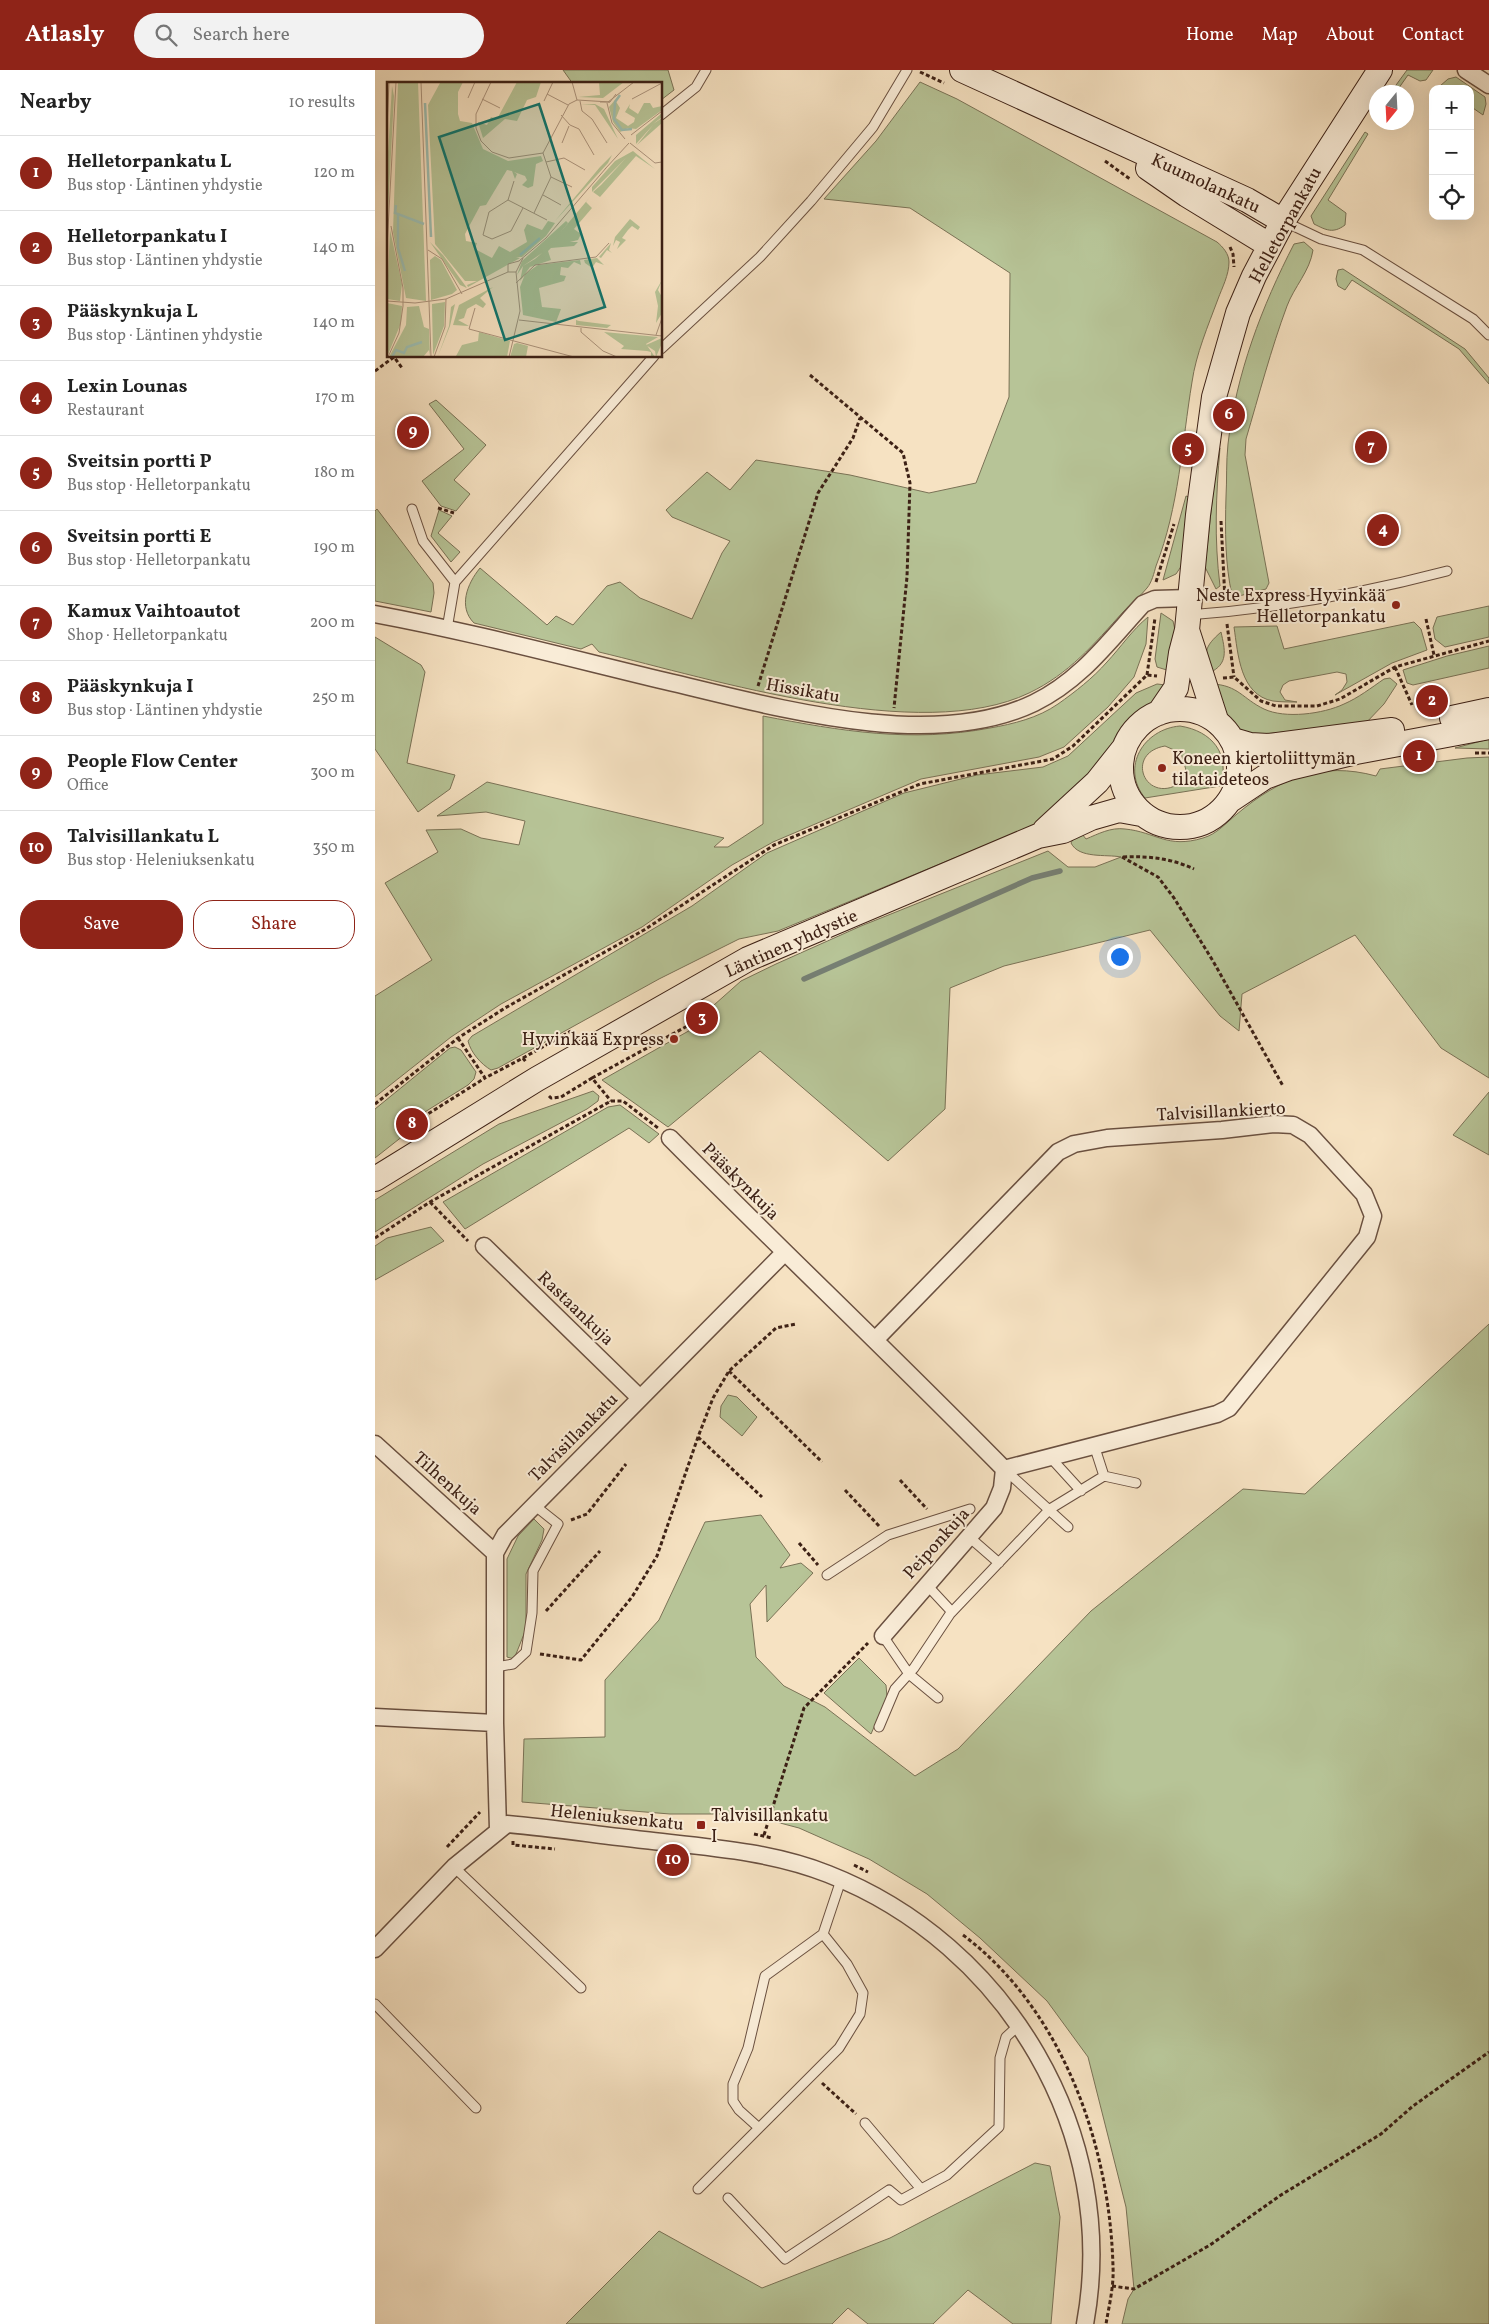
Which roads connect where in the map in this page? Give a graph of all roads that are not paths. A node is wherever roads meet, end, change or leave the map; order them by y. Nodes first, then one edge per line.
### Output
1 (706, 70) edge
2 (907, 70) edge
3 (1380, 70) edge
4 (1466, 70) edge
5 (957, 78) edge
6 (1489, 85) edge
7 (663, 114) edge
8 (1101, 146) junction
9 (1283, 221) junction
10 (1269, 245) junction
11 (1489, 335) edge
12 (663, 347) edge
13 (652, 358) edge
14 (412, 509) dead end
15 (1447, 571) dead end
16 (455, 582) junction
17 (375, 614) edge
18 (1188, 614) junction
19 (447, 629) junction
20 (1489, 710) edge
21 (1159, 713) junction
22 (1216, 720) junction
23 (1489, 727) edge
24 (1233, 740) junction
25 (1125, 747) junction
26 (1229, 801) junction
27 (1141, 814) junction
28 (1037, 836) junction
29 (670, 1138) road end
30 (375, 1179) edge
31 (484, 1246) road end
32 (784, 1253) junction
33 (875, 1339) junction
34 (640, 1398) junction
35 (375, 1444) edge
36 (1094, 1445) junction
37 (1050, 1457) junction
38 (1004, 1469) junction
39 (1104, 1476) junction
40 (1137, 1483) dead end
41 (1081, 1490) junction
42 (534, 1505) junction
43 (970, 1509) dead end
44 (1050, 1509) junction
45 (1068, 1527) dead end
46 (968, 1536) junction
47 (495, 1552) junction
48 (999, 1563) junction
49 (827, 1575) road end
50 (926, 1584) junction
51 (952, 1612) junction
52 (883, 1636) joint
53 (496, 1667) junction
54 (909, 1674) junction
55 (938, 1698) dead end
56 (375, 1717) edge
57 (495, 1723) junction
58 (879, 1727) dead end
59 (498, 1829) junction
60 (454, 1867) junction
61 (841, 1880) junction
62 (823, 1934) junction
63 (375, 1950) edge
64 (581, 1988) dead end
65 (375, 2004) edge
66 (1019, 2025) junction
67 (476, 2108) dead end
68 (865, 2123) dead end
69 (759, 2128) junction
70 (698, 2189) dead end
71 (921, 2189) junction
72 (728, 2198) dead end
73 (1085, 2324) edge

1 - 7 lane
2 - 12 lane
3 - 9 main road, Helletorpankatu
4 - 6 street
5 - 8 main road, Kuumolankatu
8 - 9 main road, Kuumolankatu
8 - 10 main road, Kuumolankatu
9 - 10 main road, Helletorpankatu
9 - 11 lane, Kuumolankatu
10 - 18 main road, Helletorpankatu
13 - 16 lane
14 - 16 lane
15 - 18 lane
16 - 19 lane
17 - 19 street, Hissikatu
18 - 19 street, Hissikatu
18 - 21 main road, Helletorpankatu
18 - 22 main road, Helletorpankatu
20 - 24 main road
21 - 22 main road
21 - 25 main road
22 - 24 main road
23 - 26 main road
24 - 26 main road
25 - 27 main road
25 - 28 main road, Läntinen yhdystie
26 - 27 main road
27 - 28 main road, Läntinen yhdystie
28 - 30 main road, Läntinen yhdystie
29 - 32 street, Pääskynkuja
31 - 34 street, Rastaankuja
32 - 33 street
32 - 34 street, Talvisillankatu
33 - 36 street, Talvisillankierto
33 - 38 street
34 - 42 street, Talvisillankatu
35 - 47 street, Tilhenkuja
36 - 37 street, Talvisillankierto
36 - 39 lane
37 - 38 street, Talvisillankierto
37 - 41 lane
38 - 44 lane
38 - 46 street, Peiponkuja
39 - 40 lane
39 - 41 lane
41 - 44 lane
42 - 47 street, Talvisillankatu
42 - 53 lane
43 - 49 lane
44 - 45 lane
44 - 48 lane
46 - 48 lane
46 - 50 street, Peiponkuja
47 - 53 street
48 - 51 lane
50 - 51 lane
50 - 52 street, Peiponkuja
51 - 54 lane
52 - 54 lane
53 - 57 street
54 - 55 lane
54 - 58 lane
56 - 57 street
57 - 59 street
59 - 60 street
59 - 61 street, Heleniuksenkatu
60 - 63 street
60 - 64 lane
61 - 62 lane
61 - 66 street, Heleniuksenkatu
62 - 69 lane
62 - 69 lane
65 - 67 lane
66 - 71 lane
66 - 73 street, Heleniuksenkatu
68 - 71 lane
69 - 70 lane
71 - 72 lane

